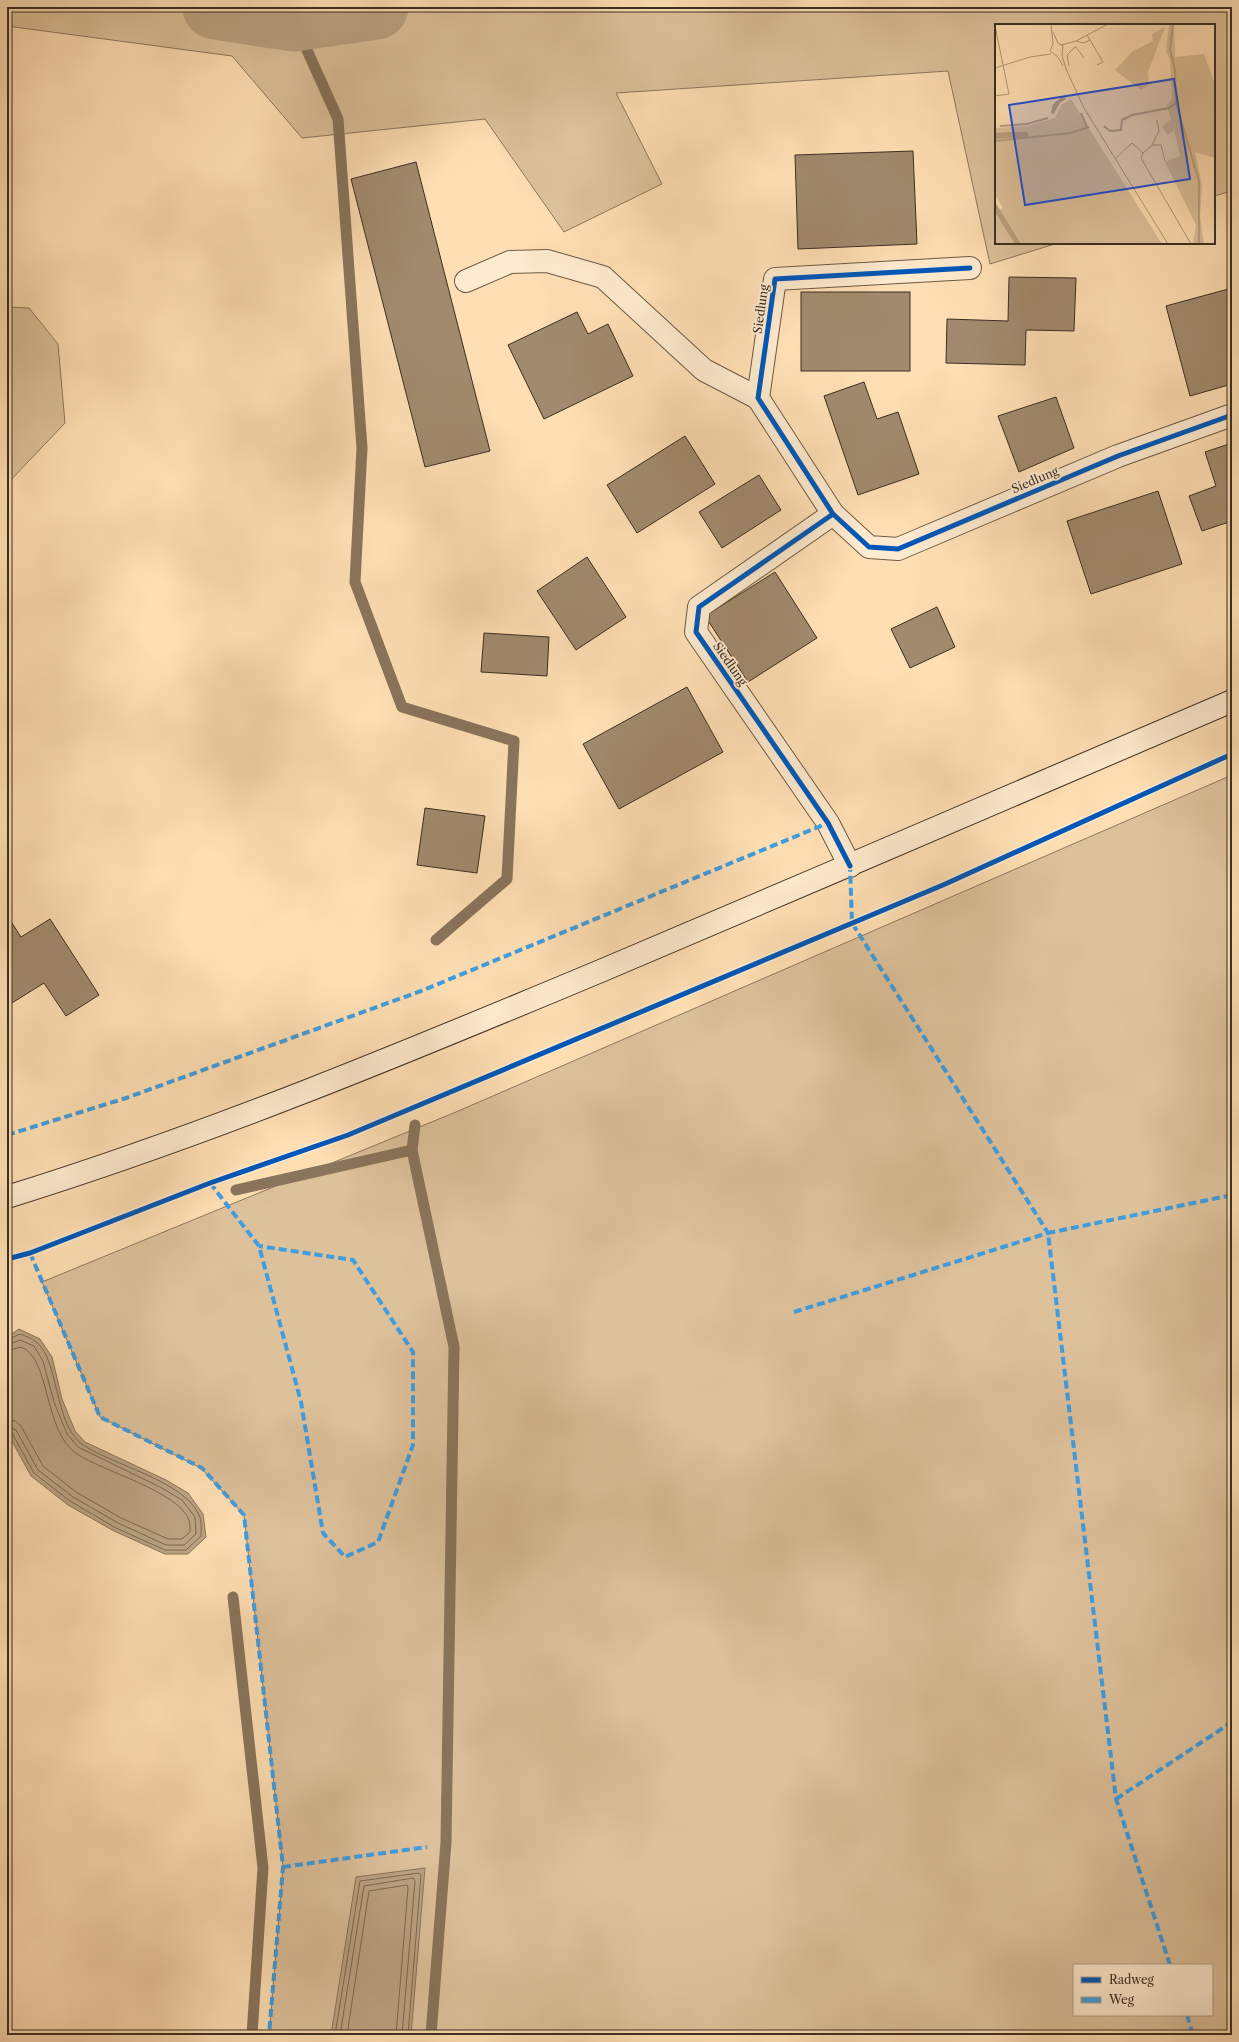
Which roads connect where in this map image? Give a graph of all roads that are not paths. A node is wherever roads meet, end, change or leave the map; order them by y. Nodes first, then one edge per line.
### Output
1 (970, 268) dead end
2 (466, 281) dead end
3 (758, 398) junction
4 (1232, 415) edge
5 (833, 514) junction
6 (1232, 701) edge
7 (850, 866) junction
8 (7, 1197) edge

1 - 3 street, Siedlung
2 - 3 street, Siedlung
3 - 5 street, Siedlung
4 - 5 street, Siedlung
5 - 7 street, Siedlung
6 - 7 street
7 - 8 street

